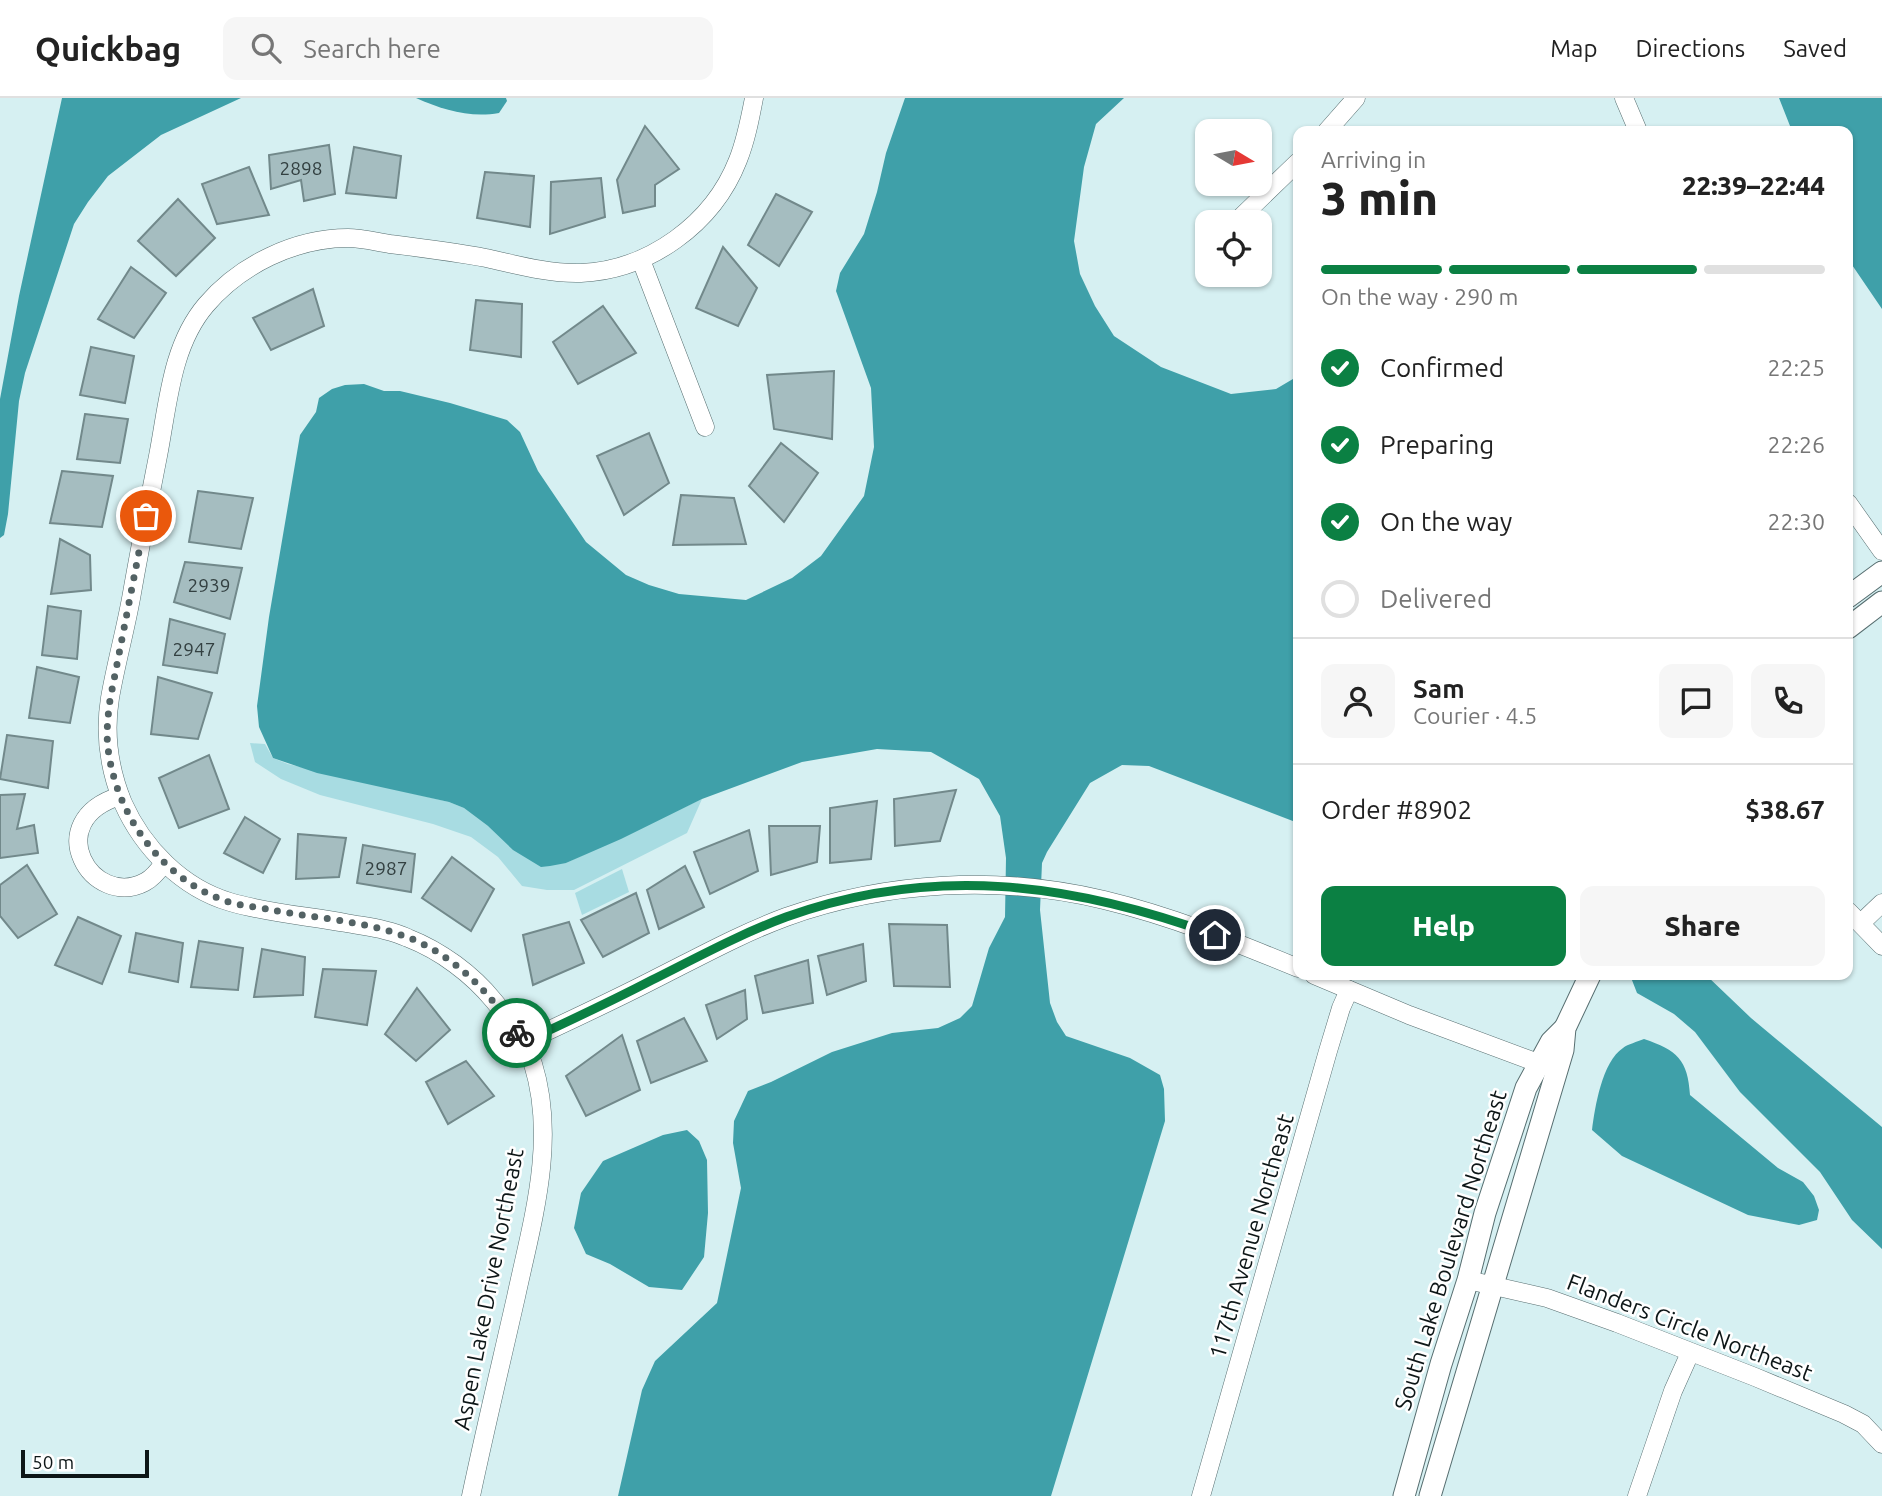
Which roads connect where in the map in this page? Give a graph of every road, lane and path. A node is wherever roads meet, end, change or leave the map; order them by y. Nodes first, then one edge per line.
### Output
1 (754, 98) edge
2 (1356, 98) edge
3 (1624, 98) edge
4 (1331, 126) edge
5 (1636, 126) edge
6 (1293, 167) edge
7 (1248, 210) edge
8 (641, 260) junction
9 (705, 427) dead end
10 (1853, 510) edge
11 (1882, 551) edge
12 (1882, 572) edge
13 (1853, 593) edge
14 (1882, 602) edge
15 (1853, 624) edge
16 (121, 796) junction
17 (164, 863) junction
18 (1882, 903) edge
19 (1855, 917) edge
20 (1882, 946) edge
21 (1293, 966) edge
22 (1326, 980) edge
23 (1588, 980) edge
24 (1349, 990) junction
25 (1565, 1028) junction
26 (524, 1042) junction
27 (1538, 1063) junction
28 (1468, 1280) junction
29 (1492, 1285) junction
30 (1690, 1353) junction
31 (1882, 1444) edge
32 (471, 1496) edge
33 (1201, 1496) edge
34 (1404, 1496) edge
35 (1430, 1496) edge
36 (1637, 1496) edge

1 - 8 street, Aspen Lake Drive Northeast
2 - 4 street
3 - 5 street
6 - 7 street
8 - 9 street
8 - 16 street, Aspen Lake Drive Northeast
10 - 11 street
12 - 13 street
14 - 15 street
16 - 17 street, Aspen Lake Drive Northeast
16 - 17 street
17 - 26 street, Aspen Lake Drive Northeast
18 - 19 street
19 - 20 street
21 - 26 street
22 - 24 street
23 - 25 street, South Lake Boulevard Northeast
24 - 27 street
24 - 33 street, 117th Avenue Northeast
25 - 27 street, South Lake Boulevard Northeast
25 - 29 street, South Lake Boulevard Northeast
26 - 32 street, Aspen Lake Drive Northeast
27 - 28 street, South Lake Boulevard Northeast
28 - 29 street, Flanders Circle Northeast
28 - 34 street, South Lake Boulevard Northeast
29 - 30 street, Flanders Circle Northeast
29 - 35 street, South Lake Boulevard Northeast
30 - 31 street, Flanders Circle Northeast
30 - 36 street

